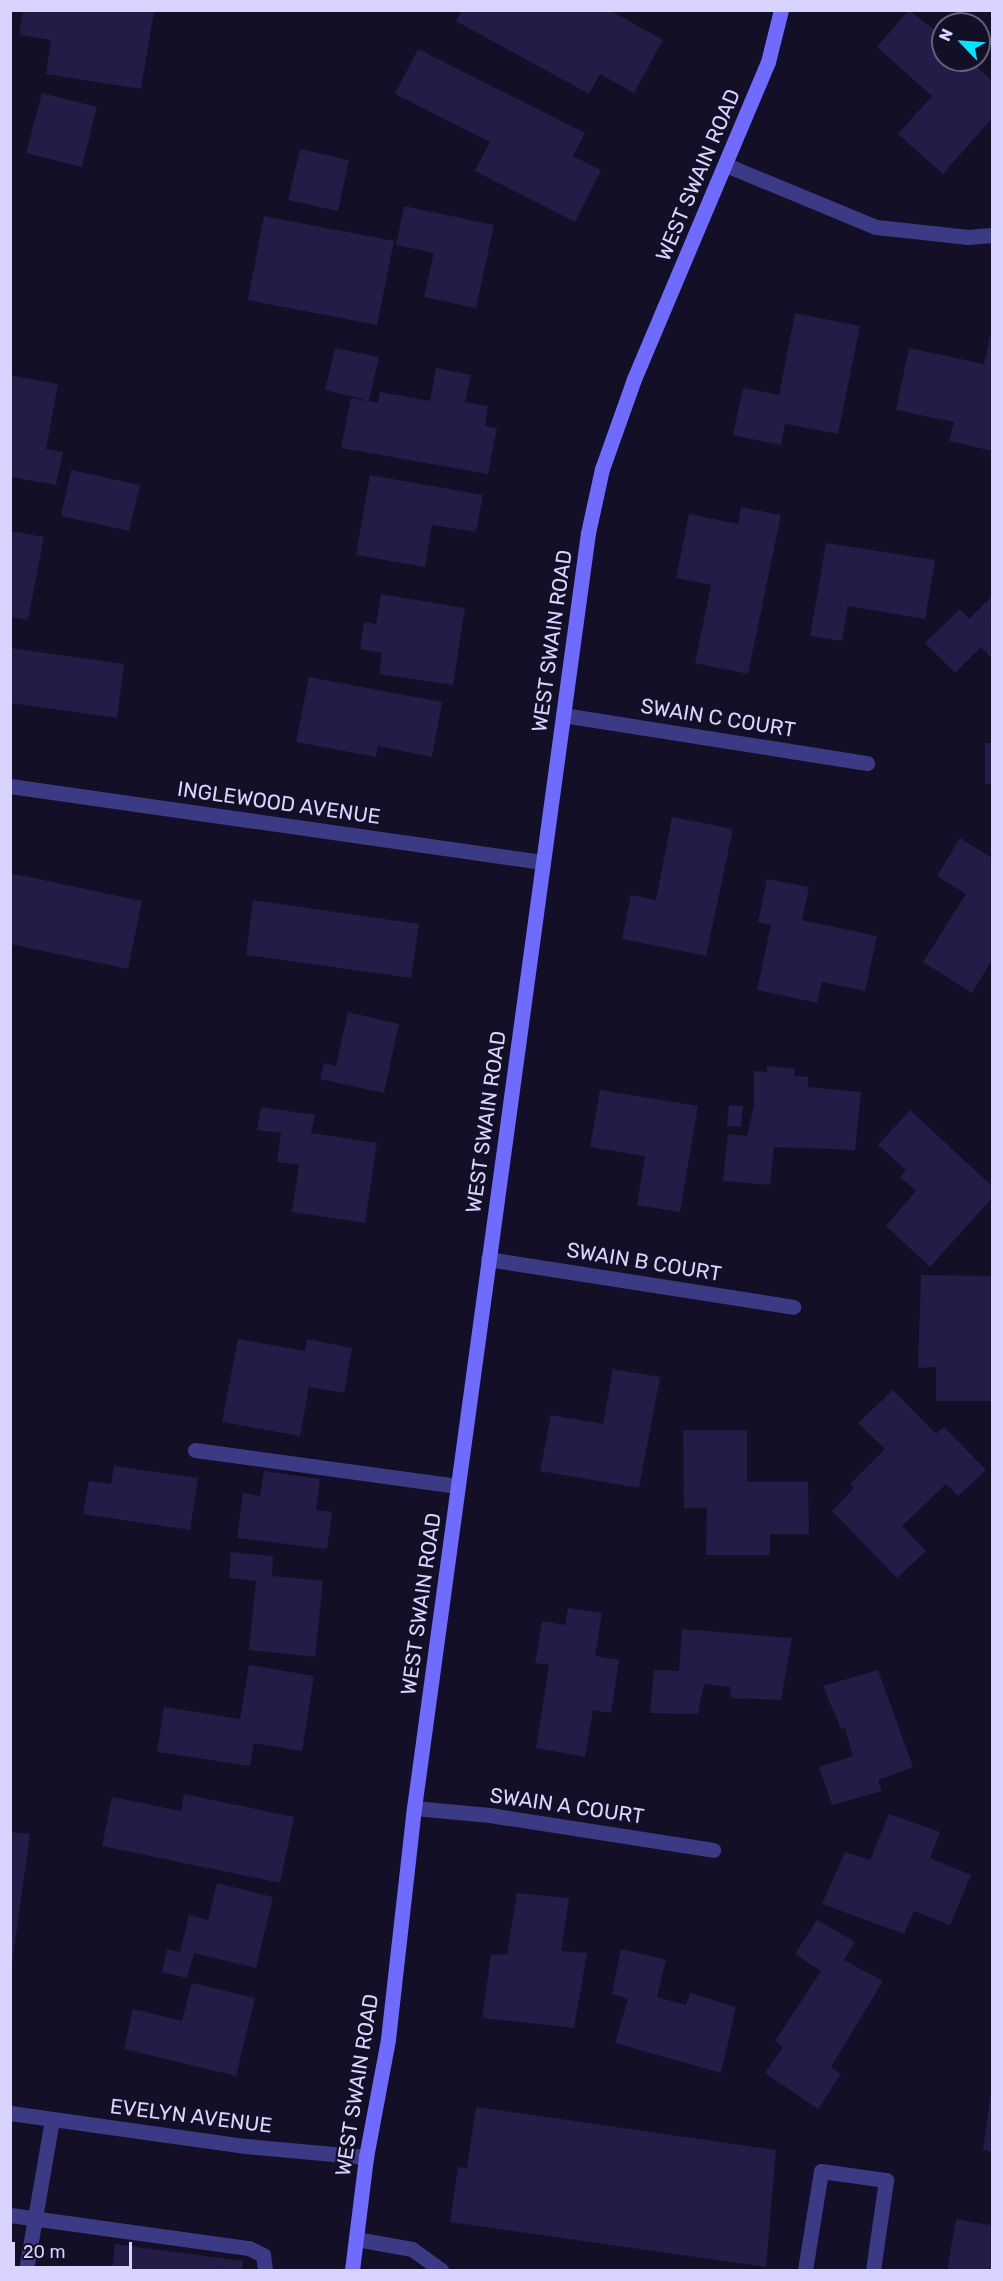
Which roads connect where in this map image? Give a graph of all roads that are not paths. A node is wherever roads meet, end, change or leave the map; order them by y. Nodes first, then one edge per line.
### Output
1 (781, 10) edge
2 (726, 165) junction
3 (993, 235) edge
4 (563, 715) junction
5 (867, 763) dead end
6 (10, 786) edge
7 (542, 862) junction
8 (488, 1259) junction
9 (793, 1306) dead end
10 (195, 1450) dead end
11 (458, 1486) junction
12 (414, 1808) junction
13 (713, 1850) dead end
14 (10, 2114) edge
15 (52, 2119) junction
16 (366, 2157) junction
17 (10, 2215) edge
18 (35, 2218) junction
19 (356, 2239) junction
20 (26, 2271) edge
21 (264, 2271) edge
22 (352, 2271) edge
23 (441, 2271) edge
24 (805, 2271) edge
25 (873, 2271) edge

1 - 2 main road, WEST SWAIN ROAD
2 - 3 street
2 - 4 main road, WEST SWAIN ROAD
4 - 5 street, SWAIN C COURT
4 - 7 main road, WEST SWAIN ROAD
6 - 7 street, INGLEWOOD AVENUE
7 - 8 main road, WEST SWAIN ROAD
8 - 9 street, SWAIN B COURT
8 - 11 main road, WEST SWAIN ROAD
10 - 11 street
11 - 12 main road, WEST SWAIN ROAD
12 - 13 street, SWAIN A COURT
12 - 16 main road, WEST SWAIN ROAD
14 - 15 street, EVELYN AVENUE
15 - 16 street, EVELYN AVENUE
15 - 18 street
16 - 19 main road, WEST SWAIN ROAD
17 - 18 street
18 - 20 street
18 - 21 street
19 - 22 main road, WEST SWAIN ROAD
19 - 23 street
24 - 25 street

